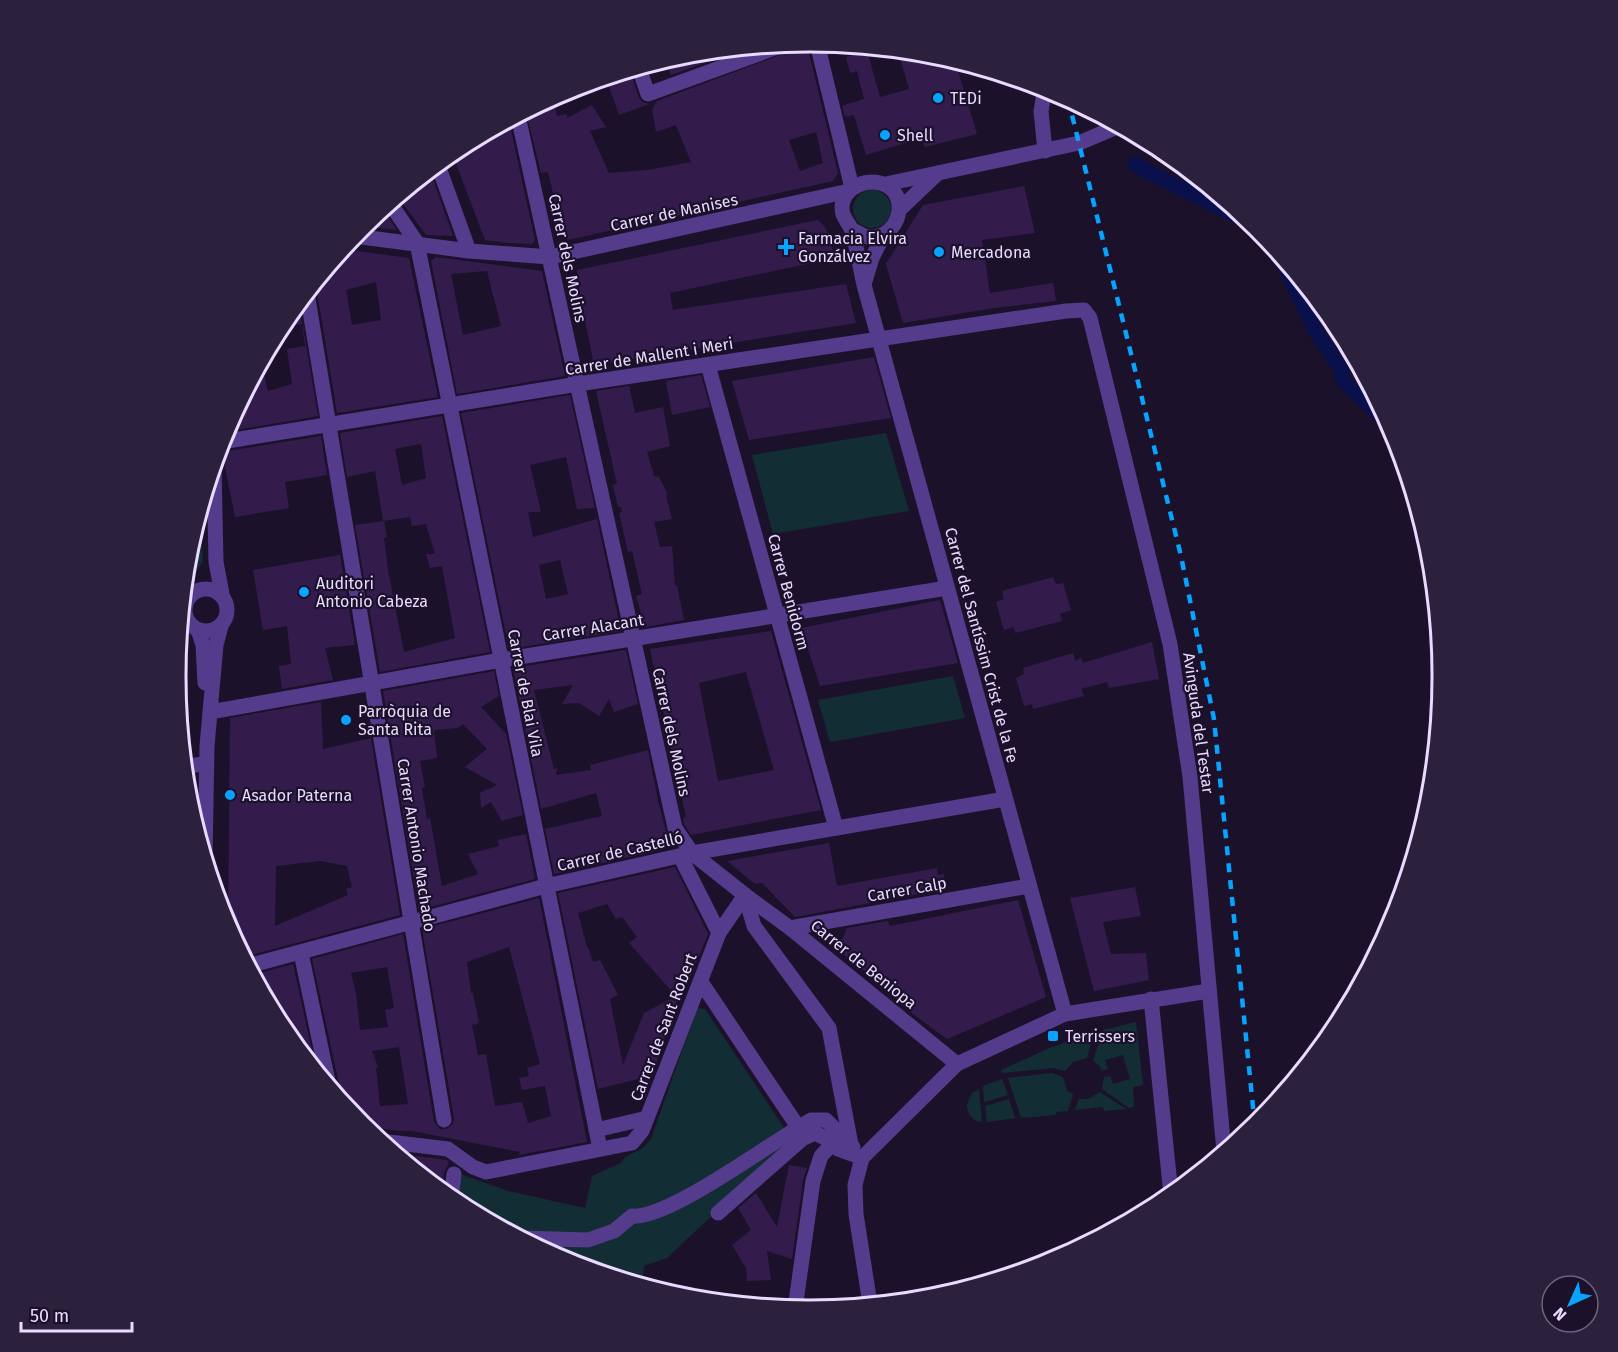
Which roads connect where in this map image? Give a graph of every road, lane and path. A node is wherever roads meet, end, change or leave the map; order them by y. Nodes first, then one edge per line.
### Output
1 (819, 52) edge
2 (726, 58) edge
3 (642, 76) edge
4 (1043, 98) edge
5 (520, 124) edge
6 (1110, 130) edge
7 (1045, 151) junction
8 (940, 171) junction
9 (441, 173) edge
10 (886, 184) junction
11 (851, 189) junction
12 (807, 201) junction
13 (900, 209) junction
14 (394, 210) edge
15 (843, 214) junction
16 (851, 229) junction
17 (884, 234) junction
18 (366, 237) edge
19 (417, 243) junction
20 (469, 251) junction
21 (550, 257) junction
22 (864, 285) junction
23 (309, 304) edge
24 (1084, 310) joint
25 (879, 338) junction
26 (708, 365) junction
27 (578, 384) junction
28 (449, 407) junction
29 (329, 424) junction
30 (232, 440) edge
31 (215, 491) edge
32 (216, 562) junction
33 (947, 588) junction
34 (198, 589) junction
35 (191, 594) edge
36 (222, 594) junction
37 (777, 616) junction
38 (188, 622) edge
39 (221, 626) junction
40 (198, 630) junction
41 (633, 640) junction
42 (501, 660) junction
43 (372, 685) junction
44 (210, 712) junction
45 (207, 746) junction
46 (206, 764) junction
47 (192, 765) edge
48 (1005, 799) junction
49 (836, 828) junction
50 (205, 830) edge
51 (686, 854) junction
52 (546, 886) junction
53 (1029, 886) junction
54 (745, 896) junction
55 (411, 923) junction
56 (790, 928) junction
57 (719, 933) junction
58 (301, 953) junction
59 (256, 964) edge
60 (701, 981) junction
61 (1209, 991) junction
62 (1151, 999) junction
63 (1065, 1014) junction
64 (957, 1064) junction
65 (326, 1070) edge
66 (647, 1118) junction
67 (444, 1120) dead end
68 (798, 1127) junction
69 (596, 1130) junction
70 (1223, 1142) edge
71 (396, 1143) edge
72 (832, 1144) junction
73 (851, 1145) junction
74 (600, 1149) junction
75 (862, 1158) junction
76 (454, 1174) dead end
77 (1170, 1184) edge
78 (452, 1187) edge
79 (718, 1213) dead end
80 (541, 1239) edge
81 (869, 1296) edge
82 (796, 1299) edge

1 - 11 street
2 - 3 street
4 - 7 street
5 - 21 street, Carrer dels Molins
6 - 7 street
7 - 8 street
8 - 10 street
8 - 13 street
9 - 20 street
10 - 11 street
10 - 13 street
11 - 12 street, Carrer de Manises
11 - 15 street
12 - 15 street
12 - 21 street, Carrer de Manises
13 - 17 street
14 - 19 street
15 - 16 street
16 - 17 street
16 - 22 street, Carrer del Santíssim Crist de la Fe
17 - 22 street
18 - 19 street, Carrer de Manises
19 - 20 street, Carrer de Manises
19 - 28 street, Carrer de Blai Vila
20 - 21 street, Carrer de Manises
21 - 27 street, Carrer dels Molins
22 - 25 street, Carrer del Santíssim Crist de la Fe
23 - 29 street, Carrer Antonio Machado
24 - 25 street, Carrer de Mallent i Meri
24 - 61 street, Avinguda del Testar
25 - 26 street, Carrer de Mallent i Meri
25 - 33 street, Carrer del Santíssim Crist de la Fe
26 - 27 street, Carrer de Mallent i Meri
26 - 37 street, Carrer Benidorm
27 - 28 street, Carrer de Mallent i Meri
27 - 41 street, Carrer dels Molins
28 - 29 street, Carrer de Mallent i Meri
28 - 42 street, Carrer de Blai Vila
29 - 30 street, Carrer de Mallent i Meri
29 - 43 street, Carrer Antonio Machado
31 - 32 street
32 - 34 street
32 - 36 street
33 - 37 street, Carrer Alacant
33 - 48 street, Carrer del Santíssim Crist de la Fe
34 - 35 street
34 - 36 street
36 - 39 street
37 - 41 street, Carrer Alacant
37 - 49 street, Carrer Benidorm
38 - 40 street
39 - 40 street
39 - 44 street
40 - 45 street
41 - 42 street, Carrer Alacant
41 - 51 street, Carrer dels Molins
42 - 43 street, Carrer Alacant
42 - 52 street, Carrer de Blai Vila
43 - 44 street, Carrer Alacant
43 - 55 street, Carrer Antonio Machado
44 - 45 street
45 - 46 street
46 - 47 street
46 - 50 street
48 - 49 street, Carrer de Castelló
48 - 53 street, Carrer del Santíssim Crist de la Fe
49 - 51 street, Carrer de Castelló
51 - 52 street, Carrer de Castelló
51 - 54 street, Carrer dels Molins
51 - 57 street, Carrer dels Molins
52 - 55 street, Carrer de Castelló
52 - 69 street, Carrer de Blai Vila
53 - 56 street, Carrer Calp
53 - 63 street, Carrer del Santíssim Crist de la Fe
54 - 56 street, Carrer de Beniopa
54 - 57 street, Carrer de Sant Robert
54 - 73 street
55 - 58 street, Carrer de Castelló
55 - 67 street, Carrer Antonio Machado
56 - 64 street, Carrer de Beniopa
57 - 60 street, Carrer de Sant Robert
58 - 59 street, Carrer de Castelló
58 - 65 street
60 - 66 street, Carrer de Sant Robert
60 - 68 street
61 - 62 street
61 - 70 street, Avinguda del Testar
62 - 63 street
62 - 77 street
63 - 64 street
64 - 75 street
66 - 69 street
66 - 74 street, Carrer de Sant Robert
68 - 73 street
68 - 80 street
69 - 74 street, Carrer de Blai Vila
71 - 74 street
72 - 75 street
72 - 79 street
72 - 82 street
73 - 75 street
75 - 81 street
76 - 78 street

